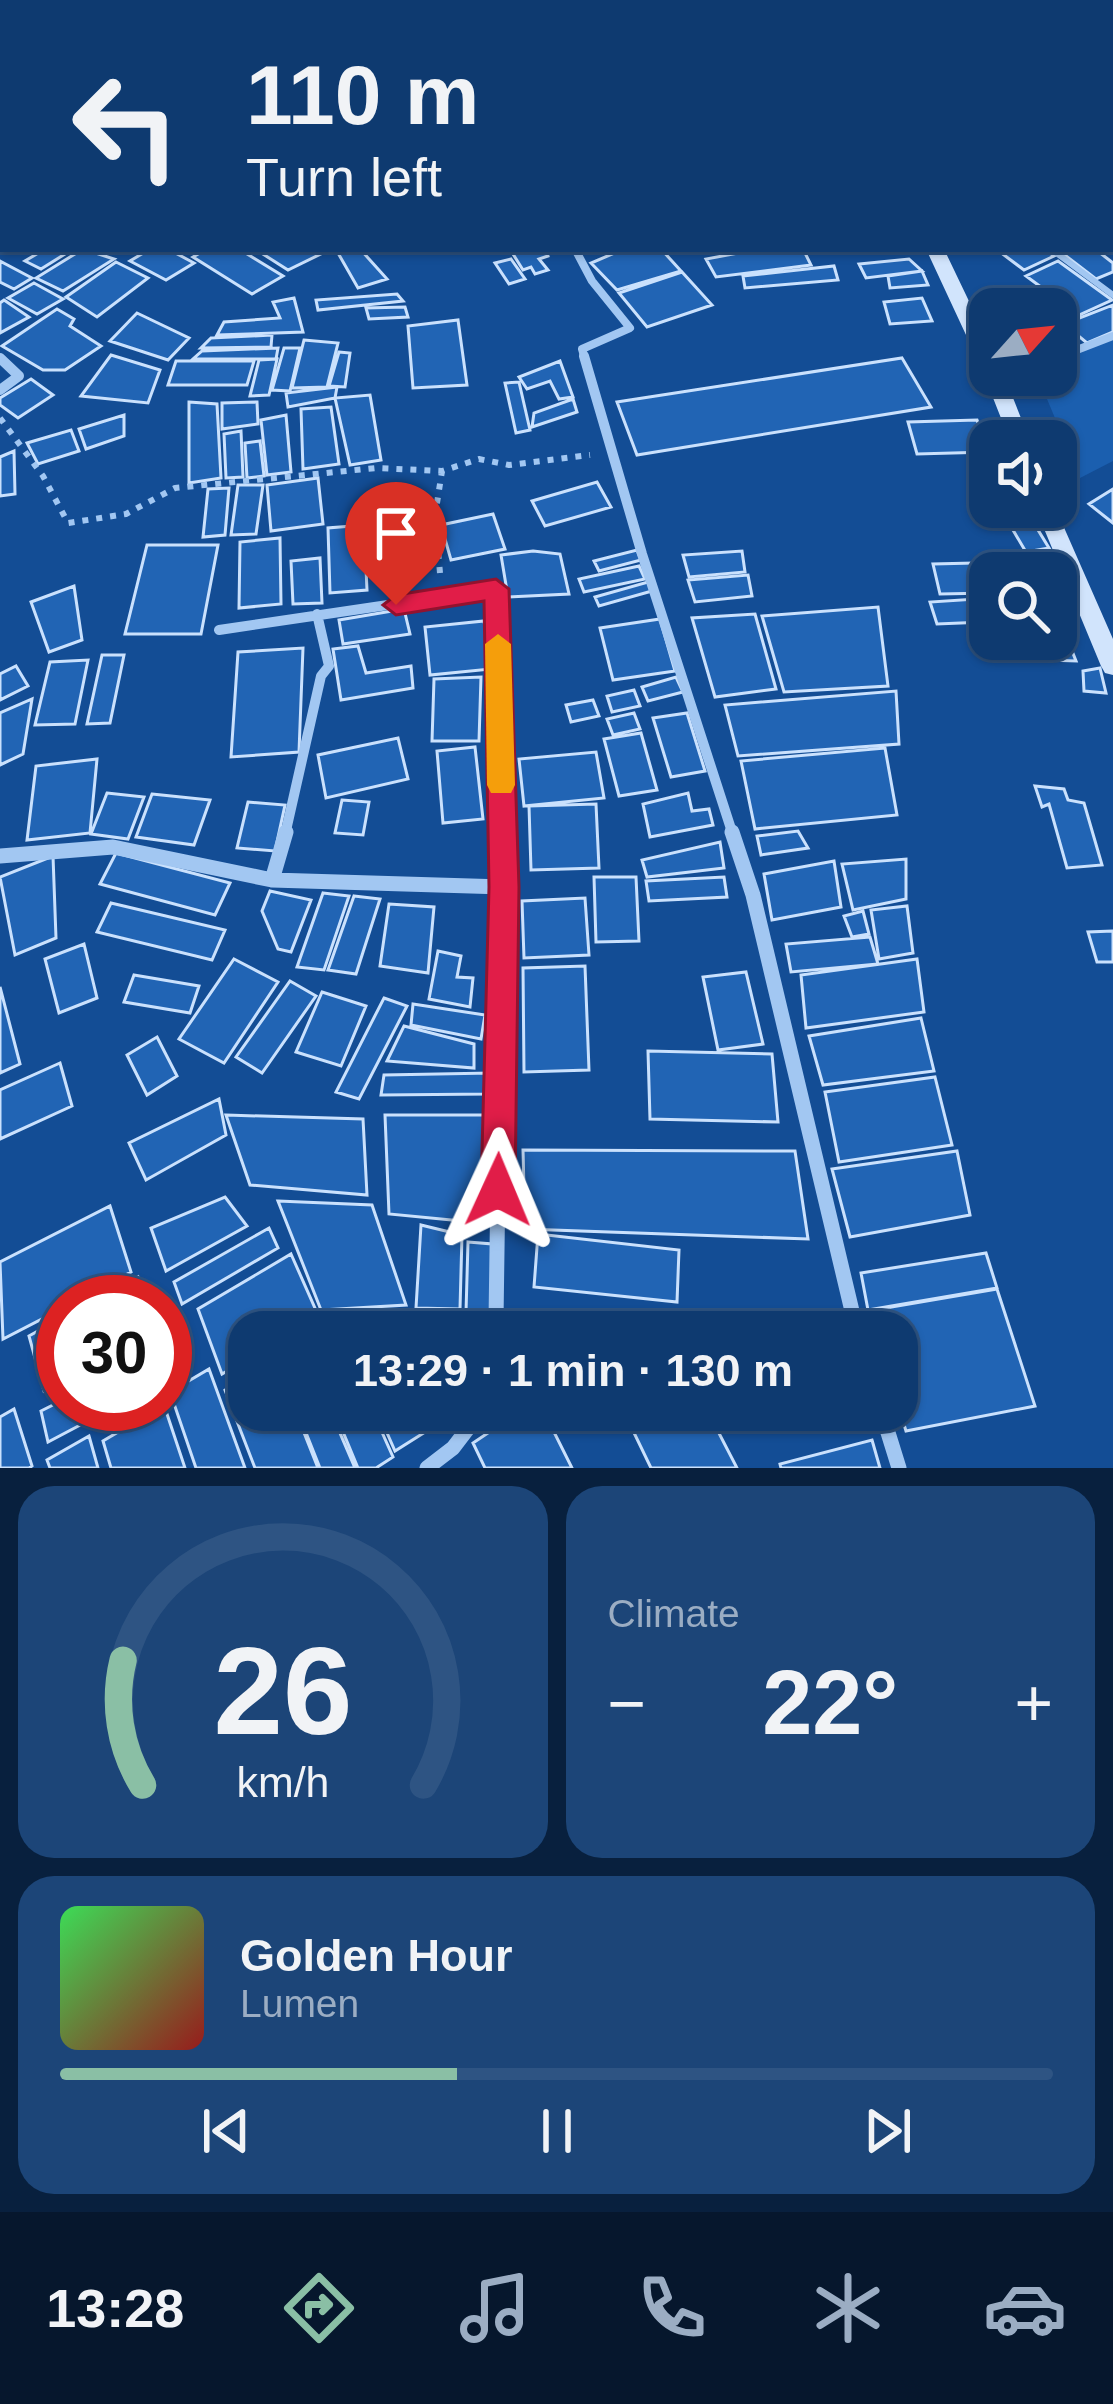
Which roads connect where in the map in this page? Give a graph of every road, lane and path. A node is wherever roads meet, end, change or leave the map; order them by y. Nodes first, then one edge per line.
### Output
1 (577, 252) edge
2 (937, 252) edge
3 (1055, 252) edge
4 (1113, 295) edge
5 (969, 315) edge
6 (1113, 336) edge
7 (1077, 350) edge
8 (0, 358) edge
9 (0, 390) edge
10 (0, 418) edge
11 (611, 453) junction
12 (442, 471) junction
13 (1055, 528) edge
14 (435, 600) junction
15 (317, 614) junction
16 (219, 630) dead end
17 (1111, 654) edge
18 (0, 856) edge
19 (272, 880) junction
20 (504, 887) junction
21 (501, 1311) edge
22 (852, 1311) edge
23 (466, 1431) edge
24 (888, 1431) edge
25 (427, 1468) edge
26 (899, 1468) edge

1 - 11 street
2 - 5 street
3 - 4 lane
6 - 7 street
8 - 9 street
10 - 12 path
11 - 12 path
11 - 22 street
12 - 14 path
13 - 17 street
14 - 15 street
14 - 20 street
15 - 16 street
15 - 19 street
18 - 19 street
19 - 20 street
20 - 21 street
23 - 25 street
24 - 26 street

